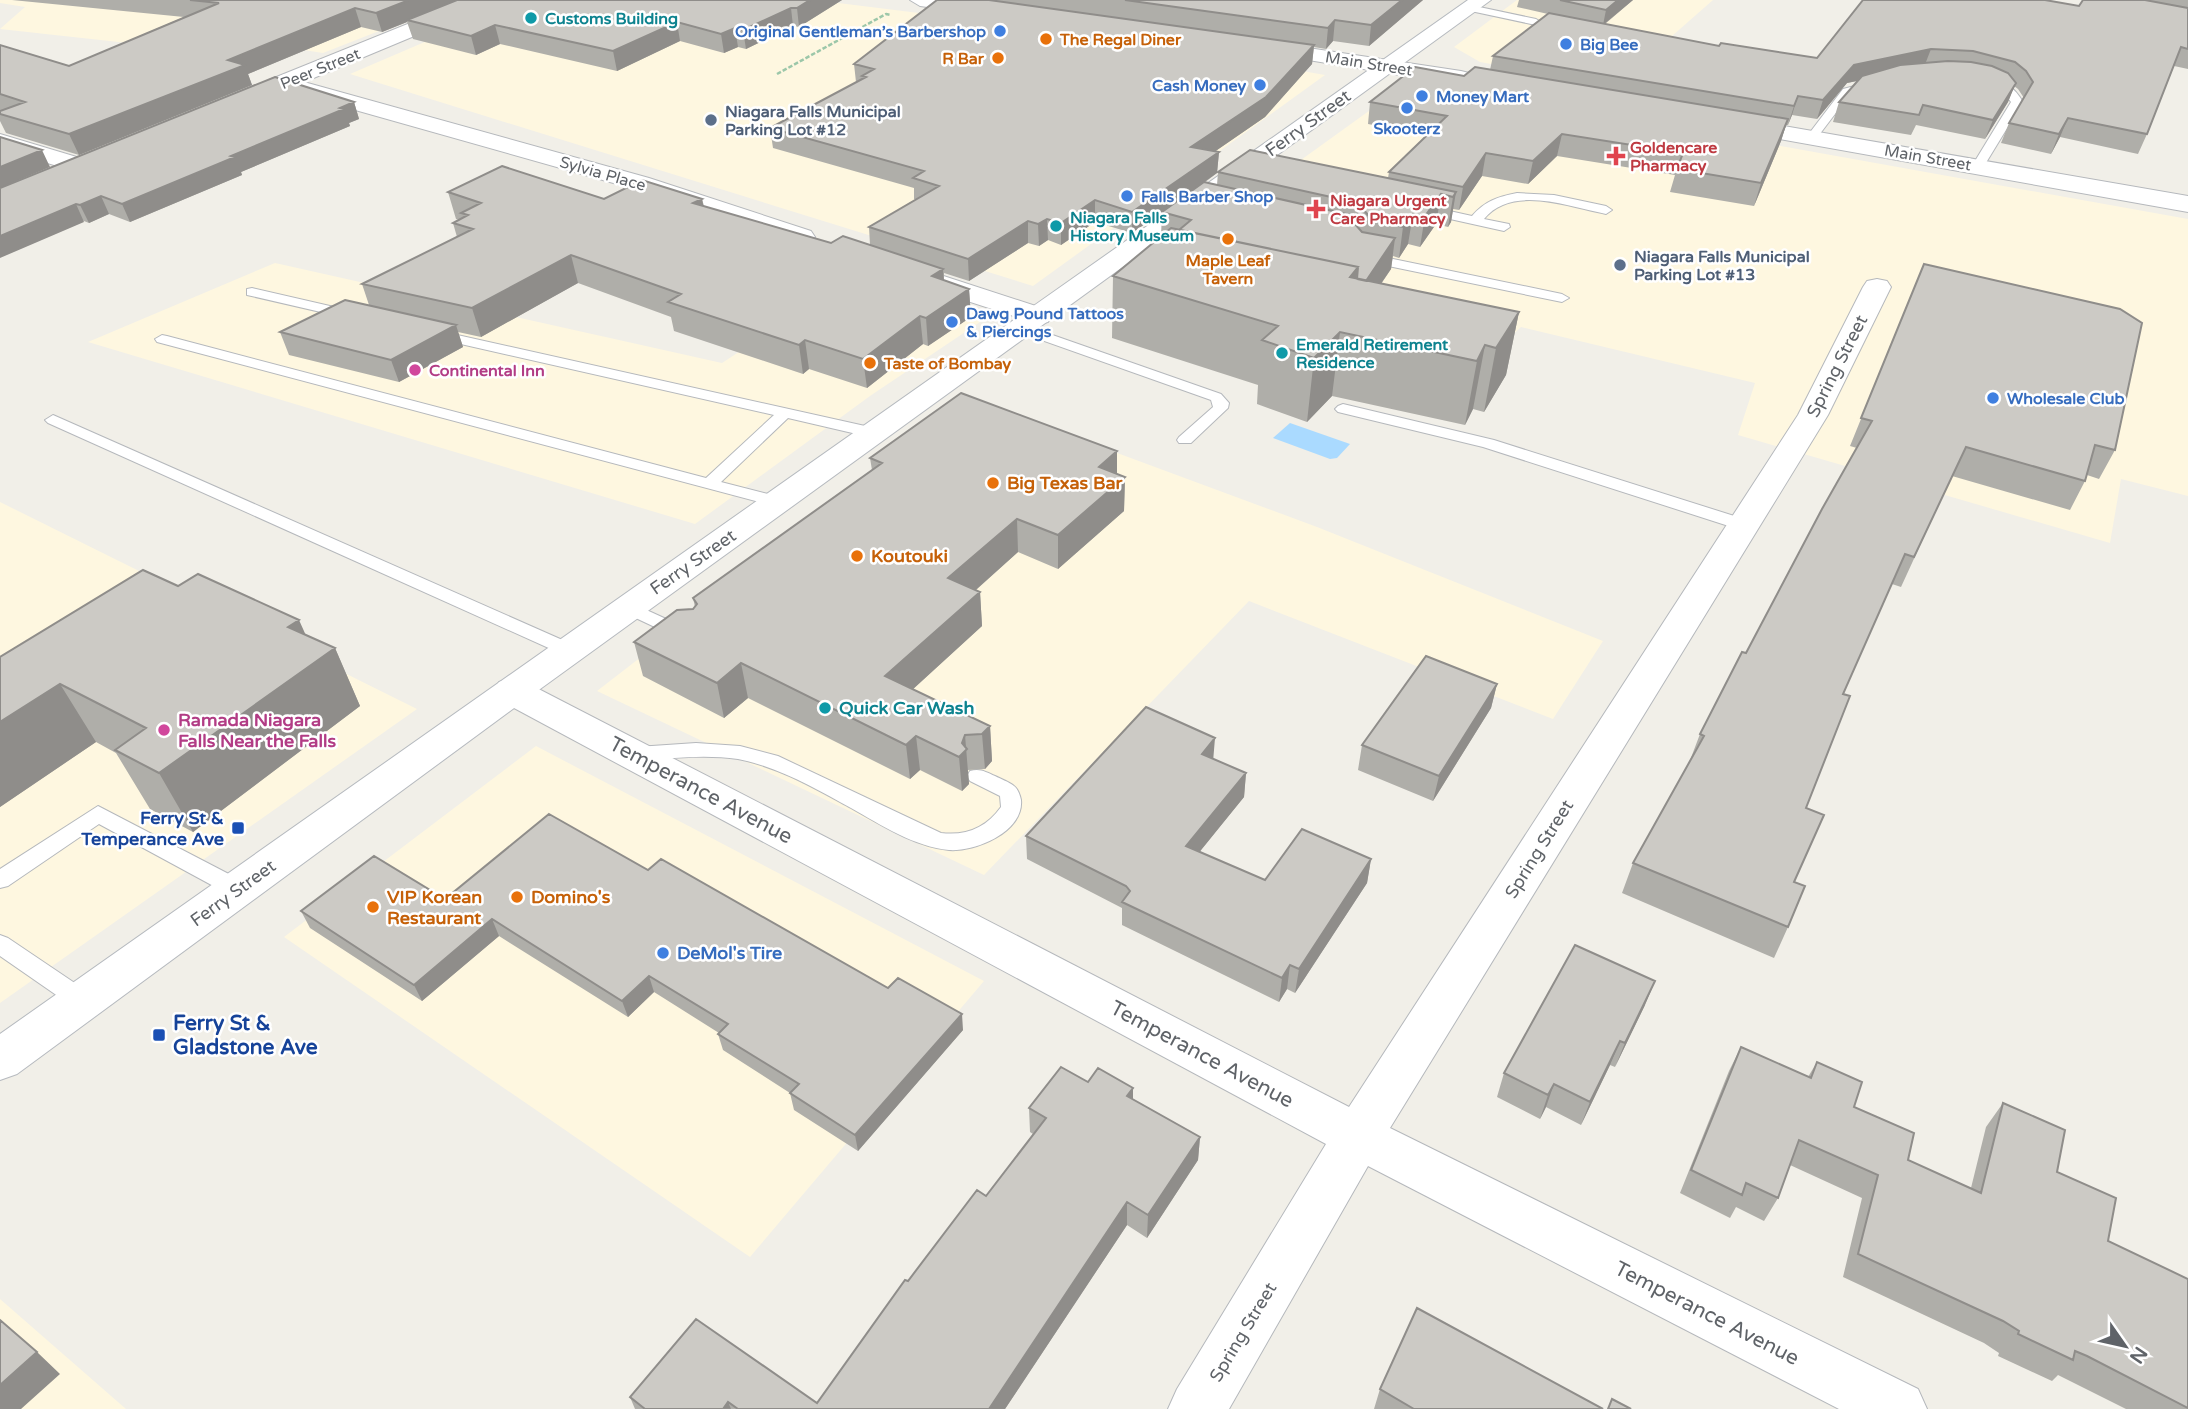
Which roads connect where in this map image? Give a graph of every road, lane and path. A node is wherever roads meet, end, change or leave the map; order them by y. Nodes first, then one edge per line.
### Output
1 (484, 0) edge
2 (924, 1) edge
3 (1476, 4) edge
4 (1008, 11) edge
5 (1536, 22) edge
6 (1247, 45) edge
7 (1388, 66) junction
8 (777, 74) dead end
9 (1980, 78) edge
10 (1480, 81) edge
11 (284, 82) junction
12 (1886, 83) edge
13 (259, 93) edge
14 (1713, 121) edge
15 (1812, 137) junction
16 (0, 141) edge
17 (106, 156) edge
18 (81, 166) junction
19 (1978, 166) junction
20 (46, 180) edge
21 (2188, 204) edge
22 (1410, 207) edge
23 (1606, 210) dead end
24 (1475, 221) junction
25 (1504, 227) dead end
26 (831, 247) edge
27 (1357, 248) edge
28 (895, 268) edge
29 (1877, 287) dead end
30 (252, 292) dead end
31 (1562, 298) dead end
32 (372, 319) edge
33 (1029, 322) junction
34 (425, 331) edge
35 (162, 339) dead end
36 (1342, 409) dead end
37 (785, 413) junction
38 (53, 420) dead end
39 (874, 433) junction
40 (1185, 440) dead end
41 (709, 484) junction
42 (778, 502) junction
43 (1744, 525) junction
44 (629, 607) junction
45 (693, 638) edge
46 (569, 650) junction
47 (512, 691) junction
48 (632, 754) junction
49 (977, 776) dead end
50 (0, 880) edge
51 (238, 889) junction
52 (0, 944) edge
53 (82, 1000) junction
54 (0, 1060) edge
55 (1358, 1136) junction
56 (1197, 1409) edge
57 (1898, 1409) edge

1 - 11 street, Peer Street
2 - 4 street
2 - 8 path
3 - 5 lane
3 - 7 street, Ferry Street
6 - 7 street, Main Street
7 - 10 street, Main Street
7 - 33 street, Ferry Street
9 - 19 lane
11 - 13 street, Peer Street
11 - 26 street, Sylvia Place
12 - 15 lane
14 - 15 street, Main Street
15 - 19 street, Main Street
16 - 18 street
17 - 18 street
18 - 20 street
19 - 21 street, Main Street
22 - 24 lane
23 - 24 lane
24 - 25 lane
27 - 31 lane
28 - 33 street
29 - 43 street, Spring Street
30 - 32 lane
33 - 39 street, Ferry Street
33 - 40 lane
34 - 37 lane
35 - 41 lane
36 - 43 lane
37 - 39 lane
37 - 41 lane
38 - 46 lane
39 - 42 street, Ferry Street
41 - 42 lane
42 - 44 street, Ferry Street
43 - 55 street, Spring Street
44 - 45 lane
44 - 46 street, Ferry Street
46 - 47 street, Ferry Street
47 - 48 street, Temperance Avenue
47 - 51 street, Ferry Street
48 - 49 lane
48 - 55 street, Temperance Avenue
50 - 51 lane
51 - 53 street, Ferry Street
52 - 53 lane
53 - 54 street, Ferry Street
55 - 56 street, Spring Street
55 - 57 street, Temperance Avenue

